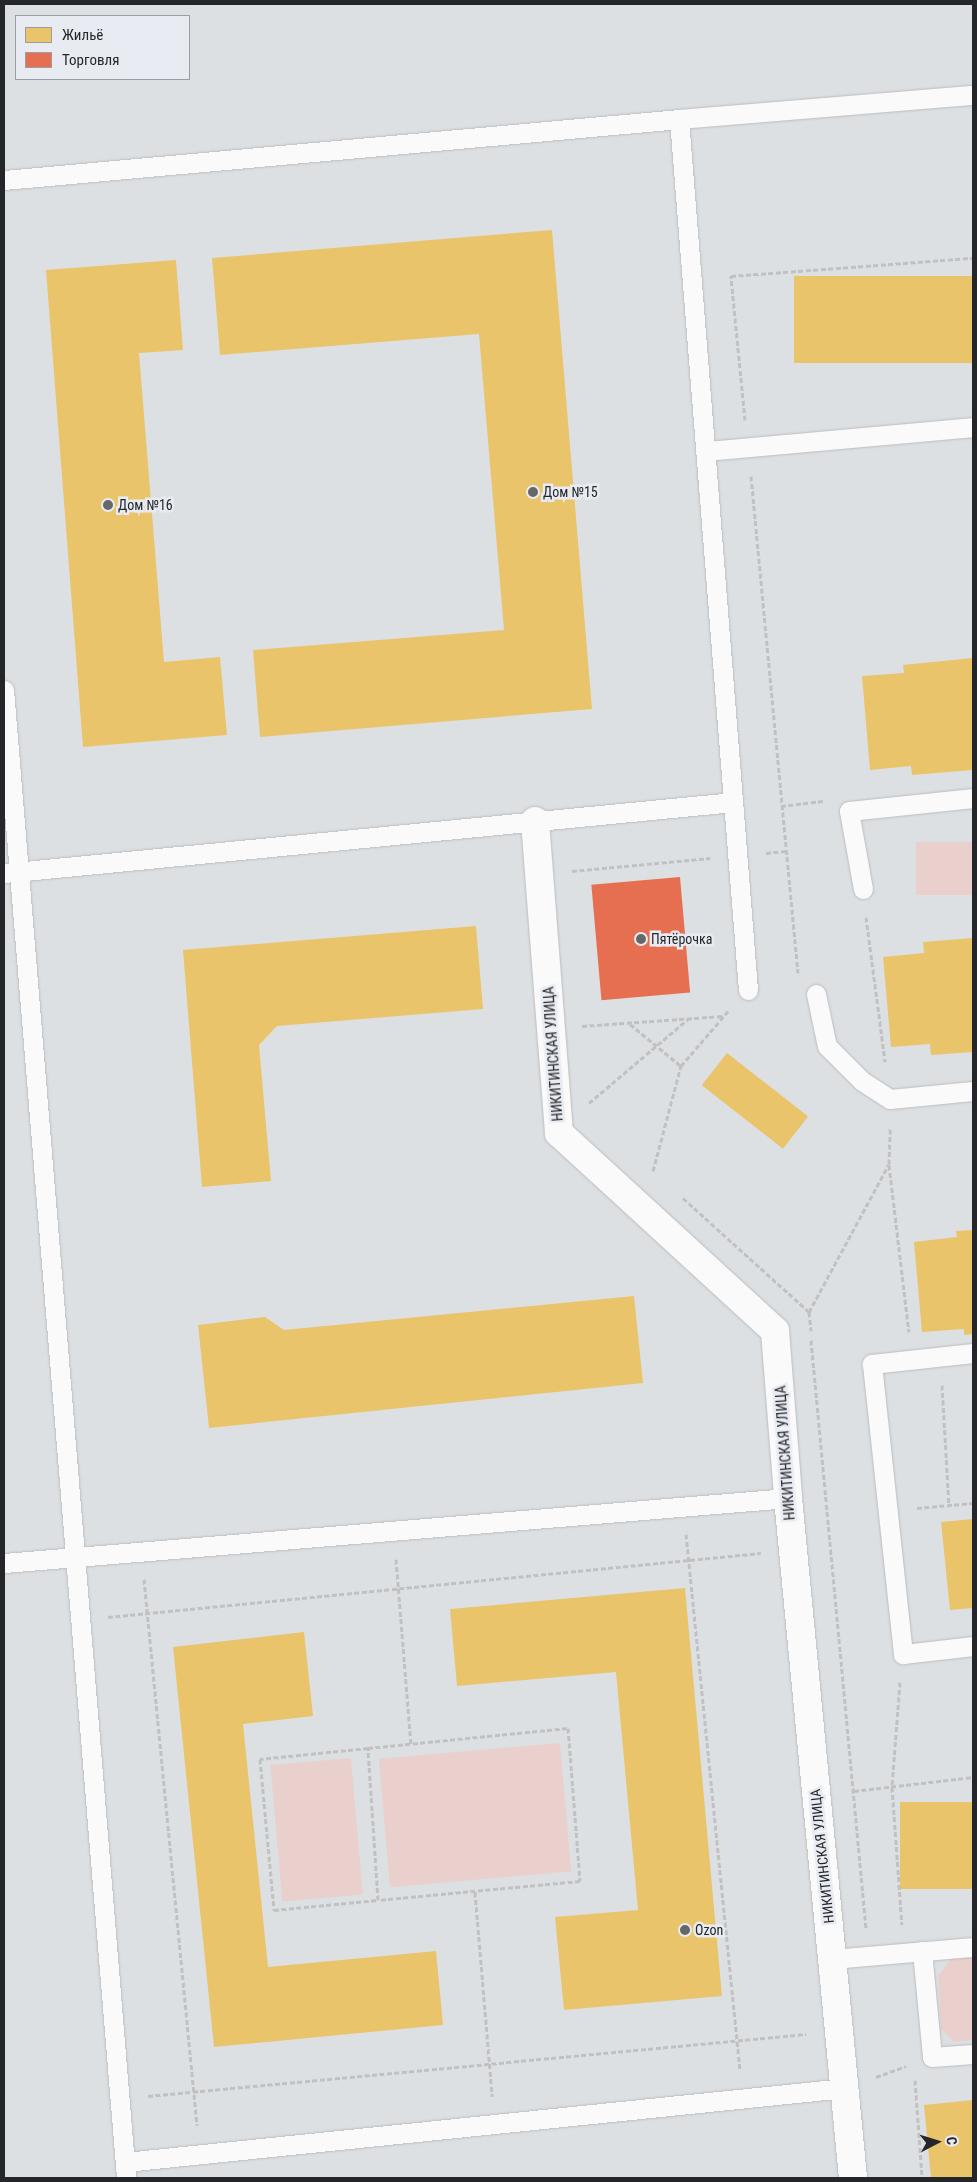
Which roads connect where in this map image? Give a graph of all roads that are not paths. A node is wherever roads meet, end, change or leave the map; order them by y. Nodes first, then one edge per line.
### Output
1 (973, 95) edge
2 (679, 119) junction
3 (4, 180) edge
4 (973, 427) edge
5 (706, 451) junction
6 (4, 690) edge
7 (973, 798) edge
8 (733, 802) junction
9 (535, 821) junction
10 (11, 873) edge
11 (863, 889) dead end
12 (748, 990) road end
13 (816, 994) road end
14 (973, 1090) edge
15 (973, 1353) edge
16 (788, 1498) junction
17 (75, 1557) junction
18 (4, 1563) edge
19 (973, 1646) edge
20 (973, 1947) edge
21 (914, 1952) junction
22 (832, 1959) junction
23 (973, 2054) edge
24 (845, 2088) junction
25 (126, 2170) edge
26 (853, 2178) edge

1 - 2 lane
2 - 3 lane
2 - 5 lane
4 - 5 lane
5 - 8 lane
6 - 10 lane
7 - 11 lane
8 - 9 lane
8 - 12 lane
9 - 10 lane
9 - 16 street, НИКИТИНСКАЯ УЛИЦА
10 - 17 lane
13 - 14 lane
15 - 19 lane
16 - 17 lane
16 - 22 street, НИКИТИНСКАЯ УЛИЦА
17 - 18 lane
17 - 25 lane
20 - 21 lane
21 - 22 lane
21 - 23 lane
22 - 24 street, НИКИТИНСКАЯ УЛИЦА
24 - 25 lane
24 - 26 street, НИКИТИНСКАЯ УЛИЦА

